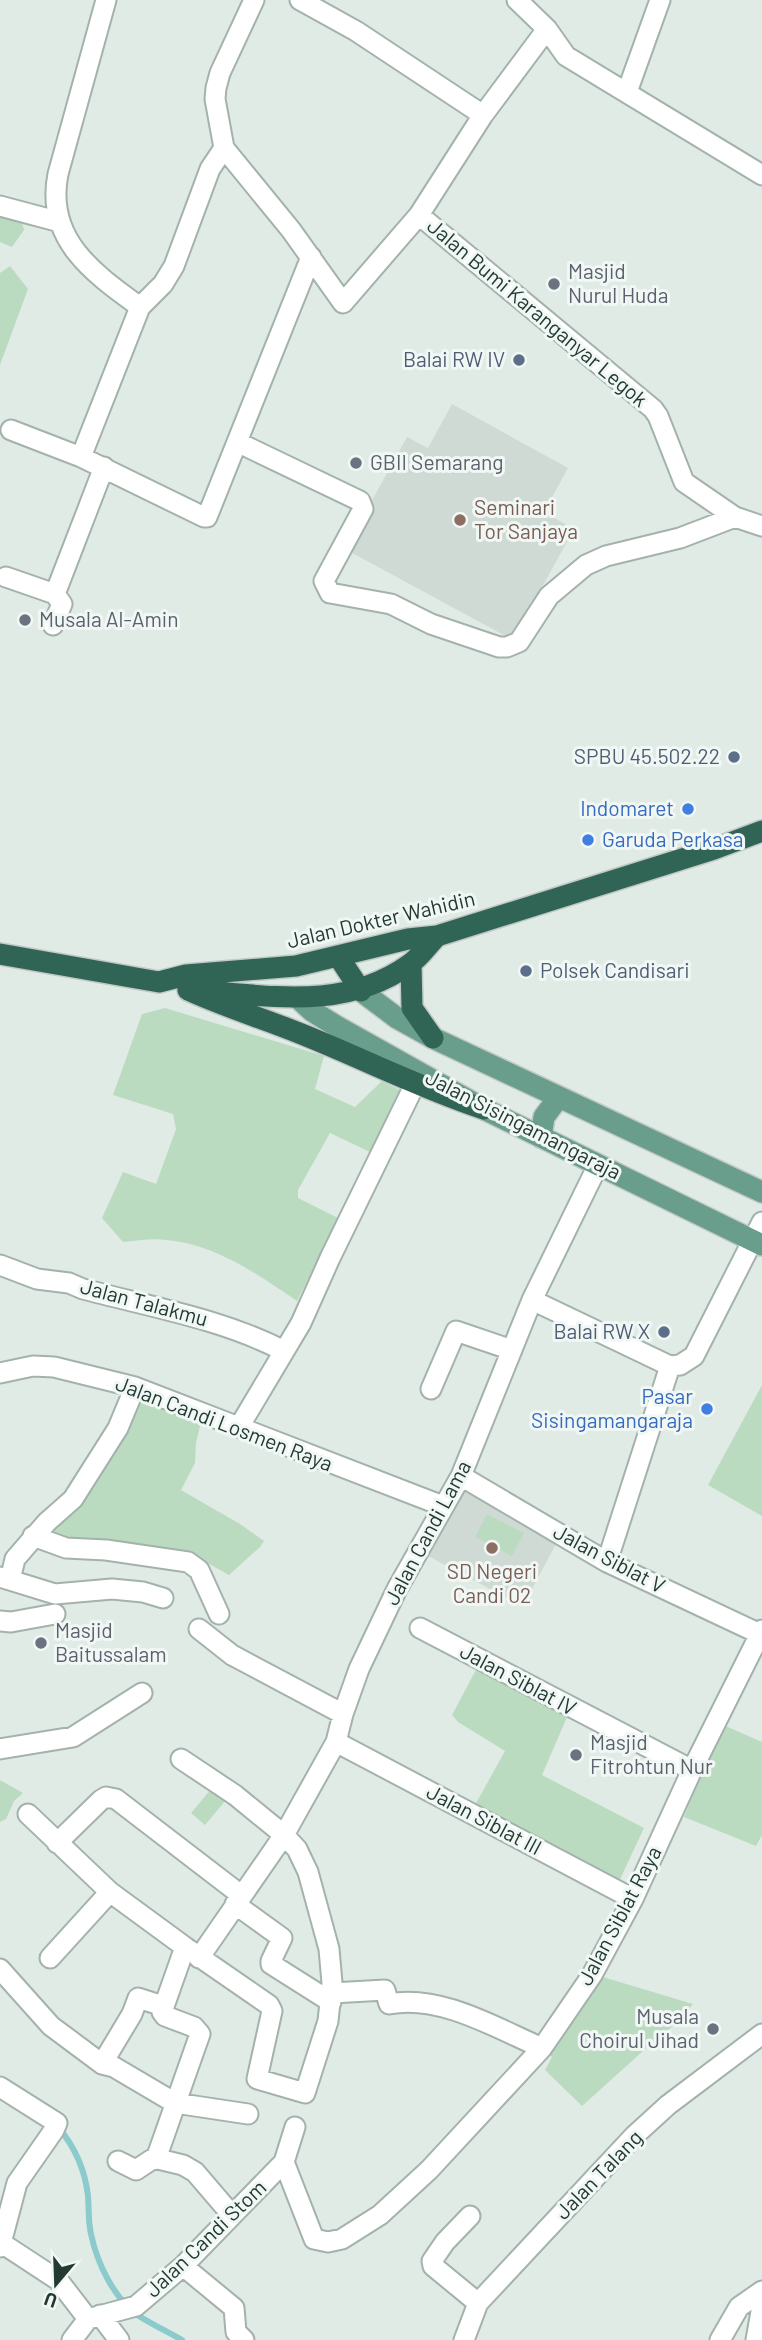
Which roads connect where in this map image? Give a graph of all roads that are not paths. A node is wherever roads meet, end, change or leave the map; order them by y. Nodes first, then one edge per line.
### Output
1 (106, 0) edge
2 (254, 0) edge
3 (300, 0) edge
4 (517, 0) edge
5 (660, 0) edge
6 (547, 29) junction
7 (627, 92) junction
8 (483, 115) junction
9 (224, 148) junction
10 (762, 175) edge
11 (0, 206) edge
12 (419, 215) junction
13 (60, 222) junction
14 (311, 257) junction
15 (140, 307) junction
16 (11, 429) dead end
17 (237, 442) junction
18 (81, 457) junction
19 (104, 467) junction
20 (735, 517) junction
21 (762, 526) edge
22 (6, 577) dead end
23 (55, 594) junction
24 (53, 625) dead end
25 (762, 831) edge
26 (437, 936) junction
27 (0, 954) edge
28 (338, 956) junction
29 (411, 963) junction
30 (296, 966) junction
31 (159, 982) junction
32 (188, 990) junction
33 (361, 990) junction
34 (298, 998) junction
35 (433, 1038) junction
36 (415, 1084) junction
37 (558, 1098) junction
38 (484, 1109) junction
39 (541, 1137) junction
40 (598, 1165) junction
41 (762, 1192) edge
42 (759, 1237) edge
43 (0, 1265) edge
44 (533, 1300) junction
45 (512, 1350) junction
46 (284, 1351) junction
47 (670, 1366) junction
48 (0, 1373) edge
49 (135, 1387) junction
50 (431, 1390) dead end
51 (239, 1427) junction
52 (461, 1476) junction
53 (443, 1506) junction
54 (33, 1536) junction
55 (7, 1556) edge
56 (607, 1562) junction
57 (5, 1579) edge
58 (163, 1598) dead end
59 (55, 1614) dead end
60 (219, 1614) dead end
61 (0, 1621) edge
62 (420, 1628) dead end
63 (199, 1629) dead end
64 (761, 1632) edge
65 (142, 1693) dead end
66 (343, 1714) junction
67 (336, 1742) junction
68 (0, 1749) edge
69 (181, 1759) dead end
70 (692, 1770) junction
71 (28, 1814) dead end
72 (284, 1835) junction
73 (57, 1843) junction
74 (110, 1892) junction
75 (633, 1899) junction
76 (238, 1900) junction
77 (192, 1952) junction
78 (50, 1958) dead end
79 (0, 1969) edge
80 (331, 1998) junction
81 (163, 2006) junction
82 (762, 2034) edge
83 (542, 2048) junction
84 (102, 2064) junction
85 (0, 2087) edge
86 (175, 2103) junction
87 (248, 2114) dead end
88 (296, 2127) dead end
89 (158, 2159) junction
90 (118, 2161) dead end
91 (284, 2162) junction
92 (231, 2214) junction
93 (470, 2216) dead end
94 (1, 2244) edge
95 (183, 2266) junction
96 (762, 2291) edge
97 (478, 2303) junction
98 (762, 2306) edge
99 (94, 2317) junction
100 (72, 2340) edge
101 (119, 2340) edge
102 (244, 2340) edge
103 (464, 2340) edge
104 (720, 2340) edge
105 (757, 2340) edge

1 - 13 street
2 - 9 street
3 - 8 street
4 - 6 street
5 - 7 street
6 - 7 street
6 - 8 street
7 - 10 street
8 - 12 street
9 - 14 street
9 - 15 street
11 - 13 street
12 - 14 street
12 - 20 street, Jalan Bumi Karanganyar Legok
13 - 15 street
14 - 17 street
15 - 18 street
16 - 18 street
17 - 19 street
17 - 20 street
18 - 19 street
19 - 23 street
20 - 21 street, Jalan Bumi Karanganyar Legok
22 - 23 street
23 - 24 street
25 - 26 highway, Jalan Dokter Wahidin
26 - 28 highway, Jalan Dokter Wahidin
26 - 29 highway
27 - 31 highway, Jalan Dokter Wahidin
28 - 30 highway, Jalan Dokter Wahidin
28 - 33 highway
29 - 33 highway
29 - 35 highway
30 - 31 highway, Jalan Dokter Wahidin
30 - 34 highway
31 - 32 highway
32 - 34 highway
32 - 36 highway
33 - 34 highway
33 - 35 main road, Jalan Sisingamangaraja
34 - 38 main road, Jalan Sisingamangaraja
35 - 37 main road, Jalan Sisingamangaraja
36 - 38 highway
36 - 46 street
37 - 39 main road
37 - 41 main road, Jalan Sisingamangaraja
38 - 39 main road, Jalan Sisingamangaraja
39 - 40 main road, Jalan Sisingamangaraja
40 - 42 main road, Jalan Sisingamangaraja
40 - 44 street, Jalan Candi Lama
42 - 47 street
43 - 46 street, Jalan Talakmu
44 - 45 street, Jalan Candi Lama
44 - 47 street
45 - 50 street
45 - 52 street, Jalan Candi Lama
46 - 51 street
47 - 56 street
48 - 49 street, Jalan Candi Losmen Raya
49 - 51 street, Jalan Candi Losmen Raya
49 - 54 street
51 - 53 street, Jalan Candi Losmen Raya
52 - 53 street, Jalan Candi Lama
52 - 56 street, Jalan Siblat V
53 - 66 street, Jalan Candi Lama
54 - 55 street
54 - 60 street
55 - 57 street
56 - 64 street, Jalan Siblat V
57 - 58 street
59 - 61 street
62 - 70 street, Jalan Siblat IV
63 - 66 street
64 - 70 street, Jalan Siblat Raya
65 - 68 street
66 - 67 street, Jalan Candi Lama
67 - 72 street, Jalan Candi Lama
67 - 75 street, Jalan Siblat III
69 - 72 street
70 - 75 street, Jalan Siblat Raya
71 - 73 street
72 - 76 street, Jalan Candi Lama
72 - 80 street
73 - 74 street
73 - 76 street
74 - 77 street
74 - 78 street
75 - 83 street, Jalan Siblat Raya
76 - 77 street, Jalan Candi Lama
76 - 80 street
77 - 80 street
77 - 81 street, Jalan Candi Lama
79 - 84 street
80 - 83 street
81 - 84 street
81 - 86 street
82 - 97 street, Jalan Talang
83 - 91 street, Jalan Siblat Raya
84 - 86 street
85 - 94 street
86 - 87 street
86 - 89 street
88 - 91 street, Jalan Candi Stom
89 - 90 street
89 - 92 street
91 - 92 street, Jalan Candi Stom
92 - 95 street, Jalan Candi Stom
93 - 97 street
94 - 99 street
95 - 99 street, Jalan Candi Stom
95 - 102 street
96 - 104 street
97 - 103 street, Jalan Talang
98 - 105 street
99 - 100 street
99 - 101 street

